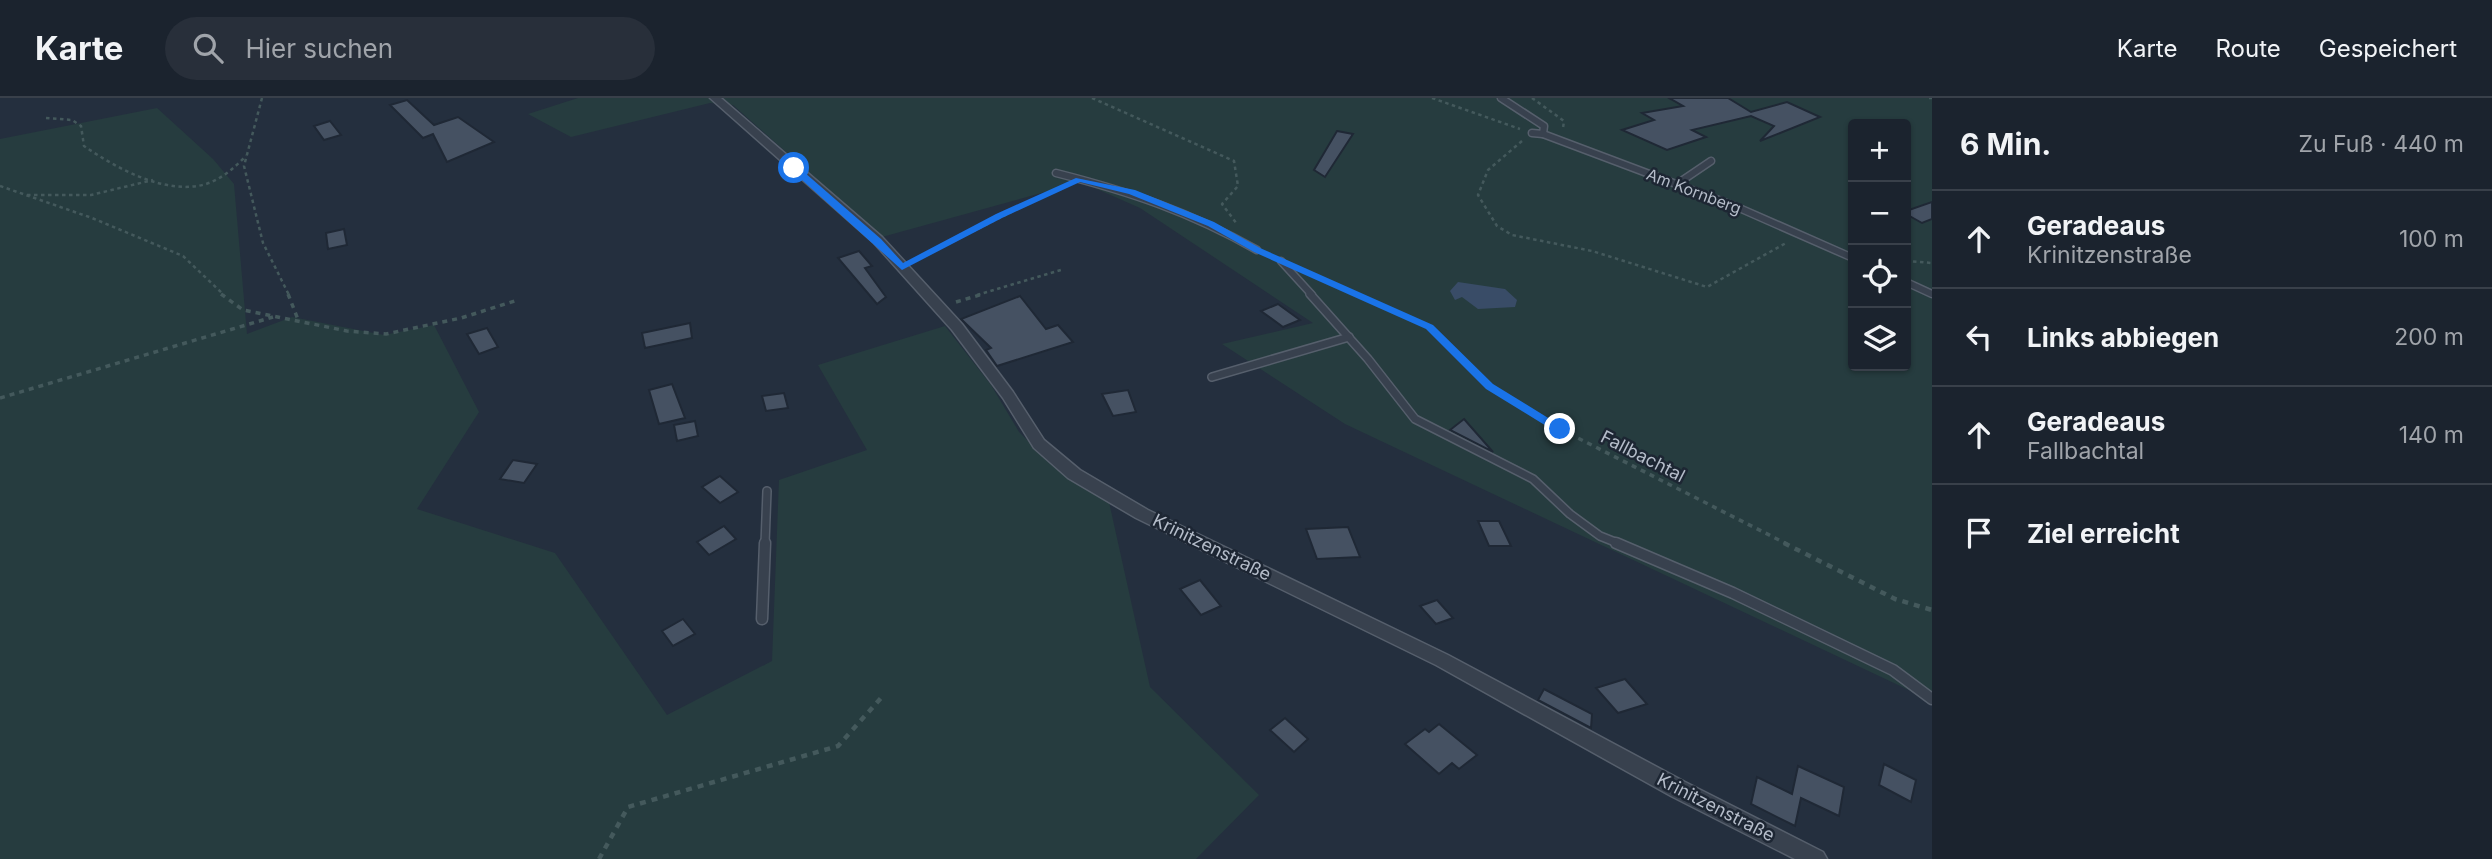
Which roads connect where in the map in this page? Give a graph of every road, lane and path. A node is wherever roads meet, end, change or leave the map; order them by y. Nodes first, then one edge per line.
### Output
1 (262, 98) edge
2 (715, 98) edge
3 (1092, 98) edge
4 (1432, 98) edge
5 (1500, 98) edge
6 (46, 118) dead end
7 (1532, 134) junction
8 (1544, 134) junction
9 (246, 156) junction
10 (1711, 161) dead end
11 (1056, 173) dead end
12 (1079, 179) junction
13 (154, 180) junction
14 (1676, 184) junction
15 (0, 186) edge
16 (21, 195) junction
17 (1766, 219) junction
18 (1257, 250) joint
19 (1848, 256) edge
20 (1281, 261) joint
21 (1911, 261) edge
22 (1932, 263) edge
23 (902, 268) junction
24 (1064, 269) dead end
25 (1911, 284) edge
26 (1932, 294) edge
27 (518, 300) dead end
28 (937, 308) junction
29 (275, 316) junction
30 (299, 322) junction
31 (1349, 337) junction
32 (1212, 377) dead end
33 (0, 398) edge
34 (767, 491) dead end
35 (1932, 611) edge
36 (762, 619) dead end
37 (881, 698) dead end
38 (1932, 699) edge
39 (599, 859) edge
40 (1816, 859) edge

1 - 9 path
2 - 23 street, Krinitzenstraße
3 - 18 path
4 - 7 path
5 - 8 lane
6 - 13 path
7 - 8 lane, Am Kornberg
7 - 17 path
8 - 14 lane, Am Kornberg
9 - 13 path
9 - 30 path
10 - 14 lane
11 - 12 lane
12 - 18 lane
12 - 23 path
13 - 16 path
14 - 17 lane, Am Kornberg
15 - 16 path
16 - 29 path
17 - 19 lane, Am Kornberg
20 - 31 lane
20 - 35 path, Fallbachtal
21 - 22 path
23 - 28 street, Krinitzenstraße
24 - 28 path
25 - 26 lane
27 - 30 path
28 - 40 street, Krinitzenstraße
29 - 30 path
29 - 33 path
31 - 32 lane
31 - 38 lane
34 - 36 lane
37 - 39 path

